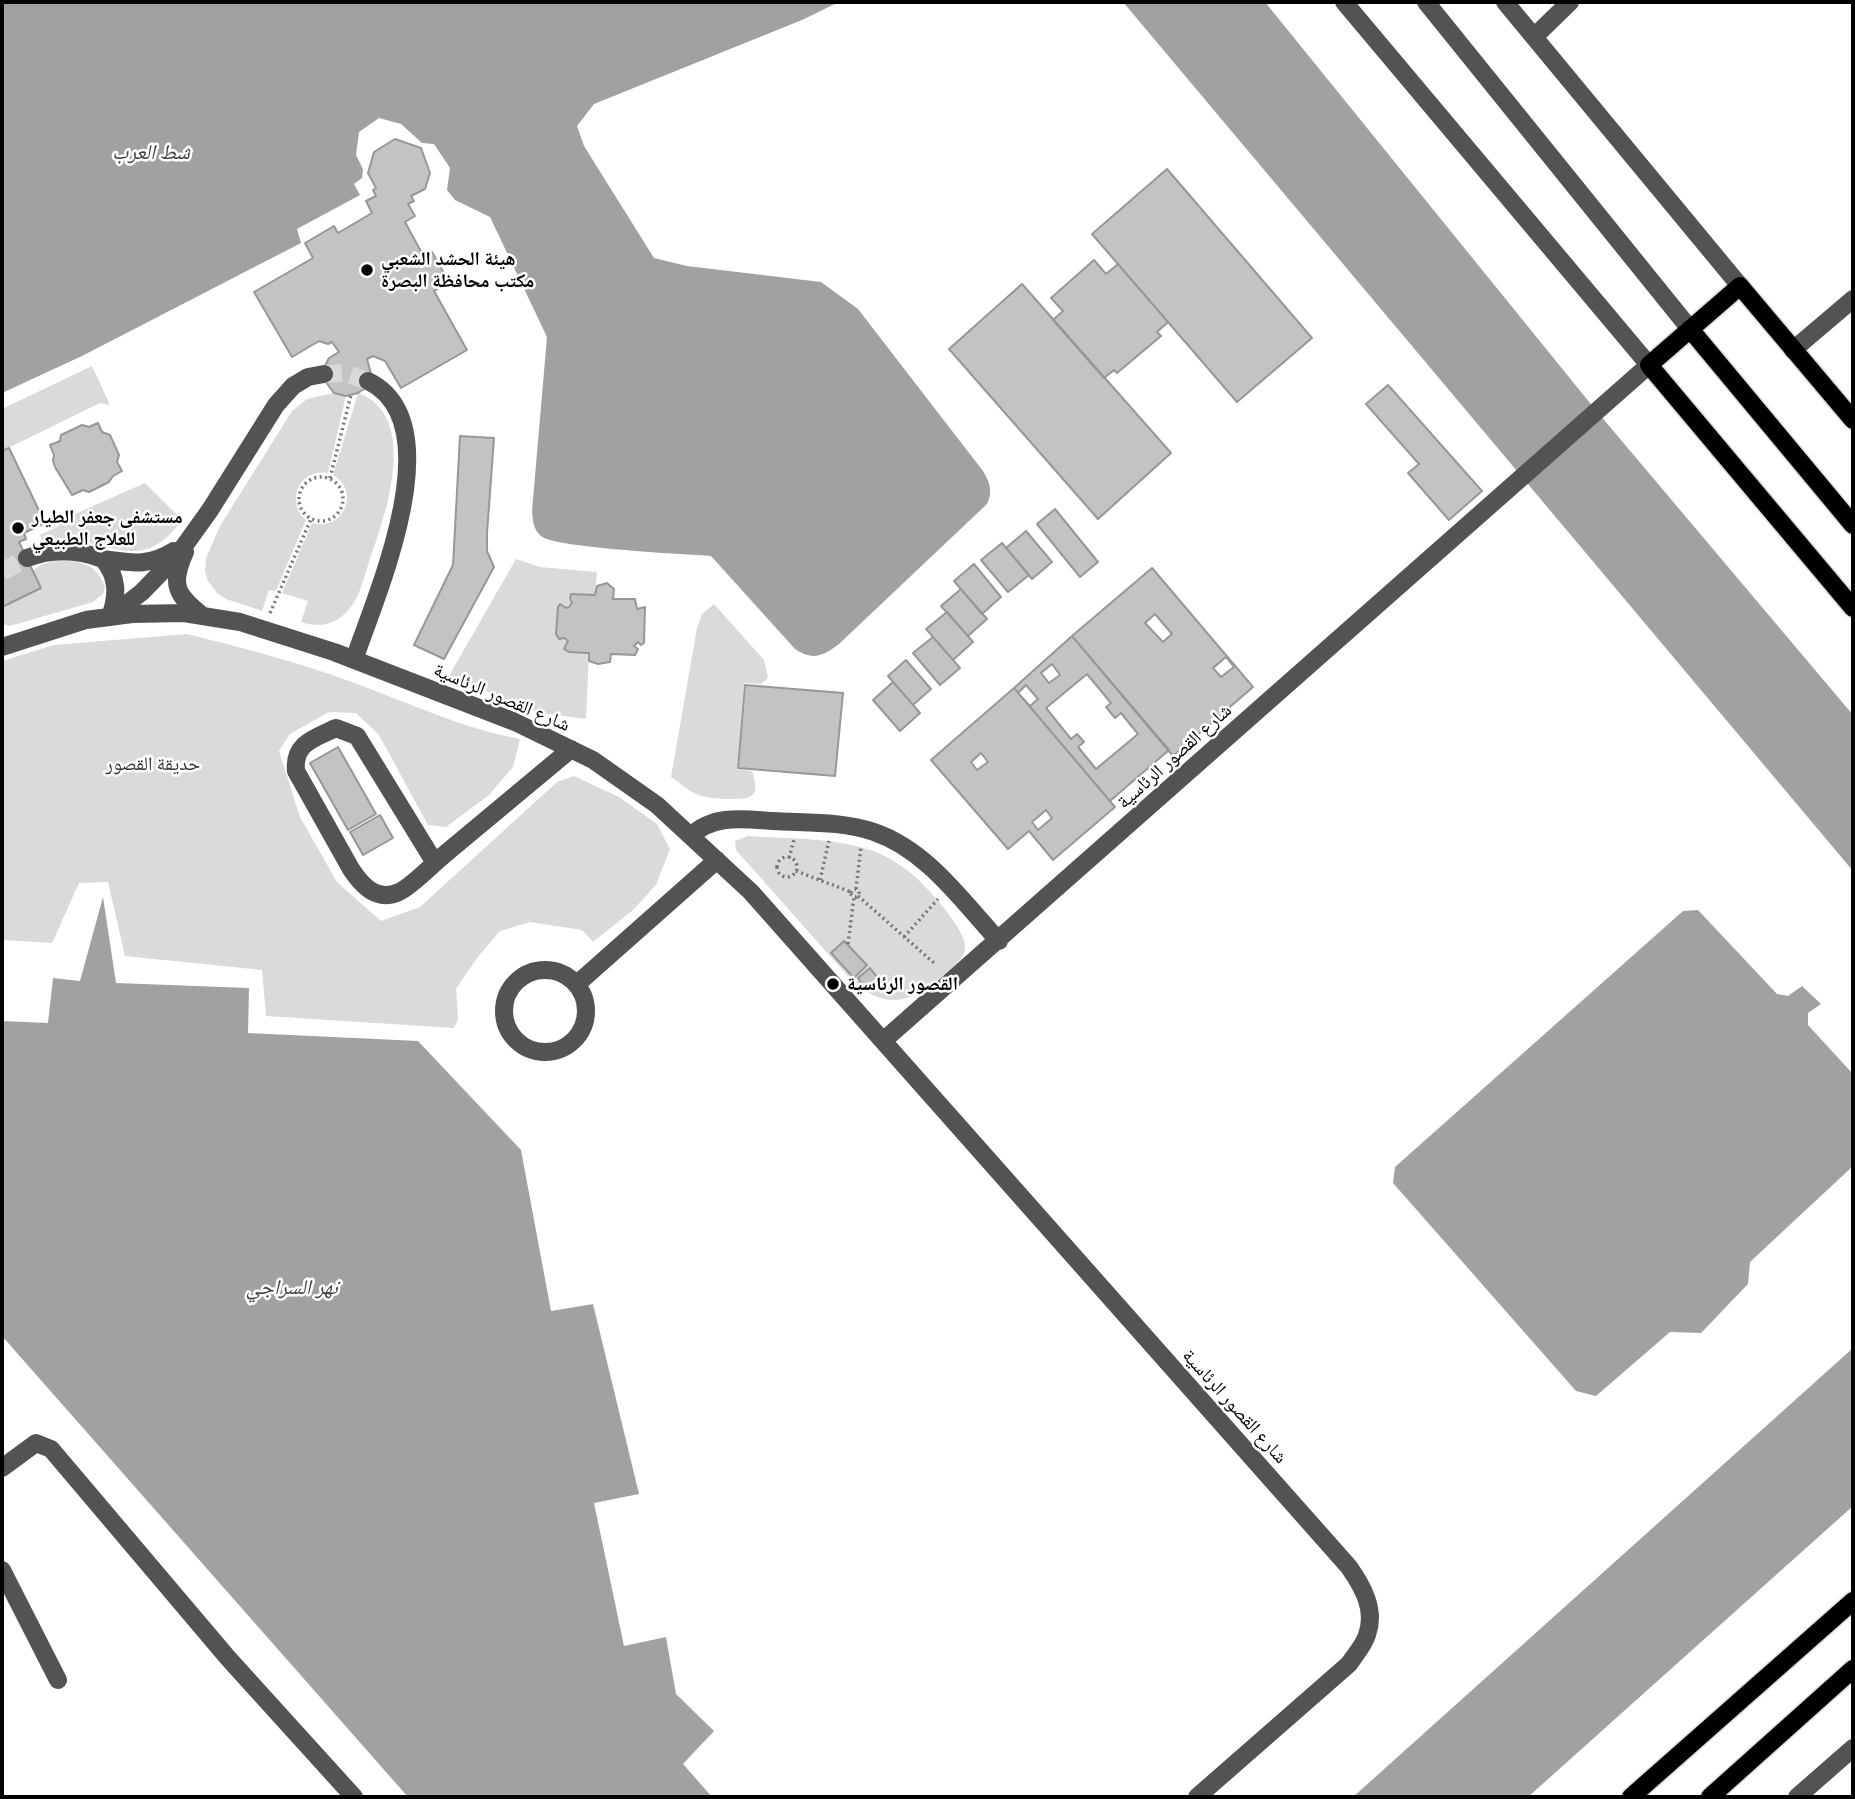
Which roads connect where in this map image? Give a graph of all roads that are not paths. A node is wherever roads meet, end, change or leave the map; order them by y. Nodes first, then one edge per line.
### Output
1 (1344, 2) edge
2 (1426, 2) edge
3 (1505, 2) edge
4 (1570, 2) edge
5 (1534, 37) junction
6 (1740, 286) junction
7 (1853, 299) edge
8 (1690, 329) junction
9 (1793, 349) junction
10 (1649, 365) junction
11 (324, 374) tunnel mouth
12 (368, 381) tunnel mouth
13 (1853, 420) edge
14 (1853, 525) edge
15 (193, 535) junction
16 (27, 558) tunnel mouth
17 (103, 559) junction
18 (1853, 608) edge
19 (203, 616) junction
20 (110, 617) junction
21 (2, 647) edge
22 (354, 660) junction
23 (571, 749) junction
24 (691, 836) junction
25 (717, 860) junction
26 (435, 863) junction
27 (999, 941) junction
28 (577, 984) junction
29 (883, 1041) junction
30 (2, 1468) edge
31 (2, 1570) edge
32 (1853, 1601) edge
33 (1853, 1669) edge
34 (58, 1680) dead end
35 (1853, 1748) edge
36 (354, 1797) edge
37 (1196, 1797) edge
38 (1631, 1797) edge
39 (1710, 1797) edge
40 (1797, 1797) edge

1 - 10 street
2 - 8 street
3 - 5 street
4 - 5 street
5 - 6 street
6 - 8 main road
6 - 9 main road
7 - 9 street
8 - 10 main road
8 - 14 main road
9 - 13 main road
10 - 18 main road
10 - 27 street, شارع القصور الرئاسية
11 - 15 street
12 - 22 street
15 - 17 street
15 - 19 street
15 - 20 street
16 - 17 street
17 - 20 street
19 - 20 street, شارع القصور الرئاسية
19 - 22 street, شارع القصور الرئاسية
20 - 21 street, شارع القصور الرئاسية
22 - 23 street, شارع القصور الرئاسية
23 - 24 street, شارع القصور الرئاسية
23 - 26 street
24 - 25 street, شارع القصور الرئاسية
24 - 27 street
25 - 28 street
25 - 29 street, شارع القصور الرئاسية
26 - 26 street
27 - 29 street, شارع القصور الرئاسية
28 - 28 street
29 - 37 street, شارع القصور الرئاسية
30 - 36 street
31 - 34 street
32 - 38 main road
33 - 39 main road
35 - 40 street

